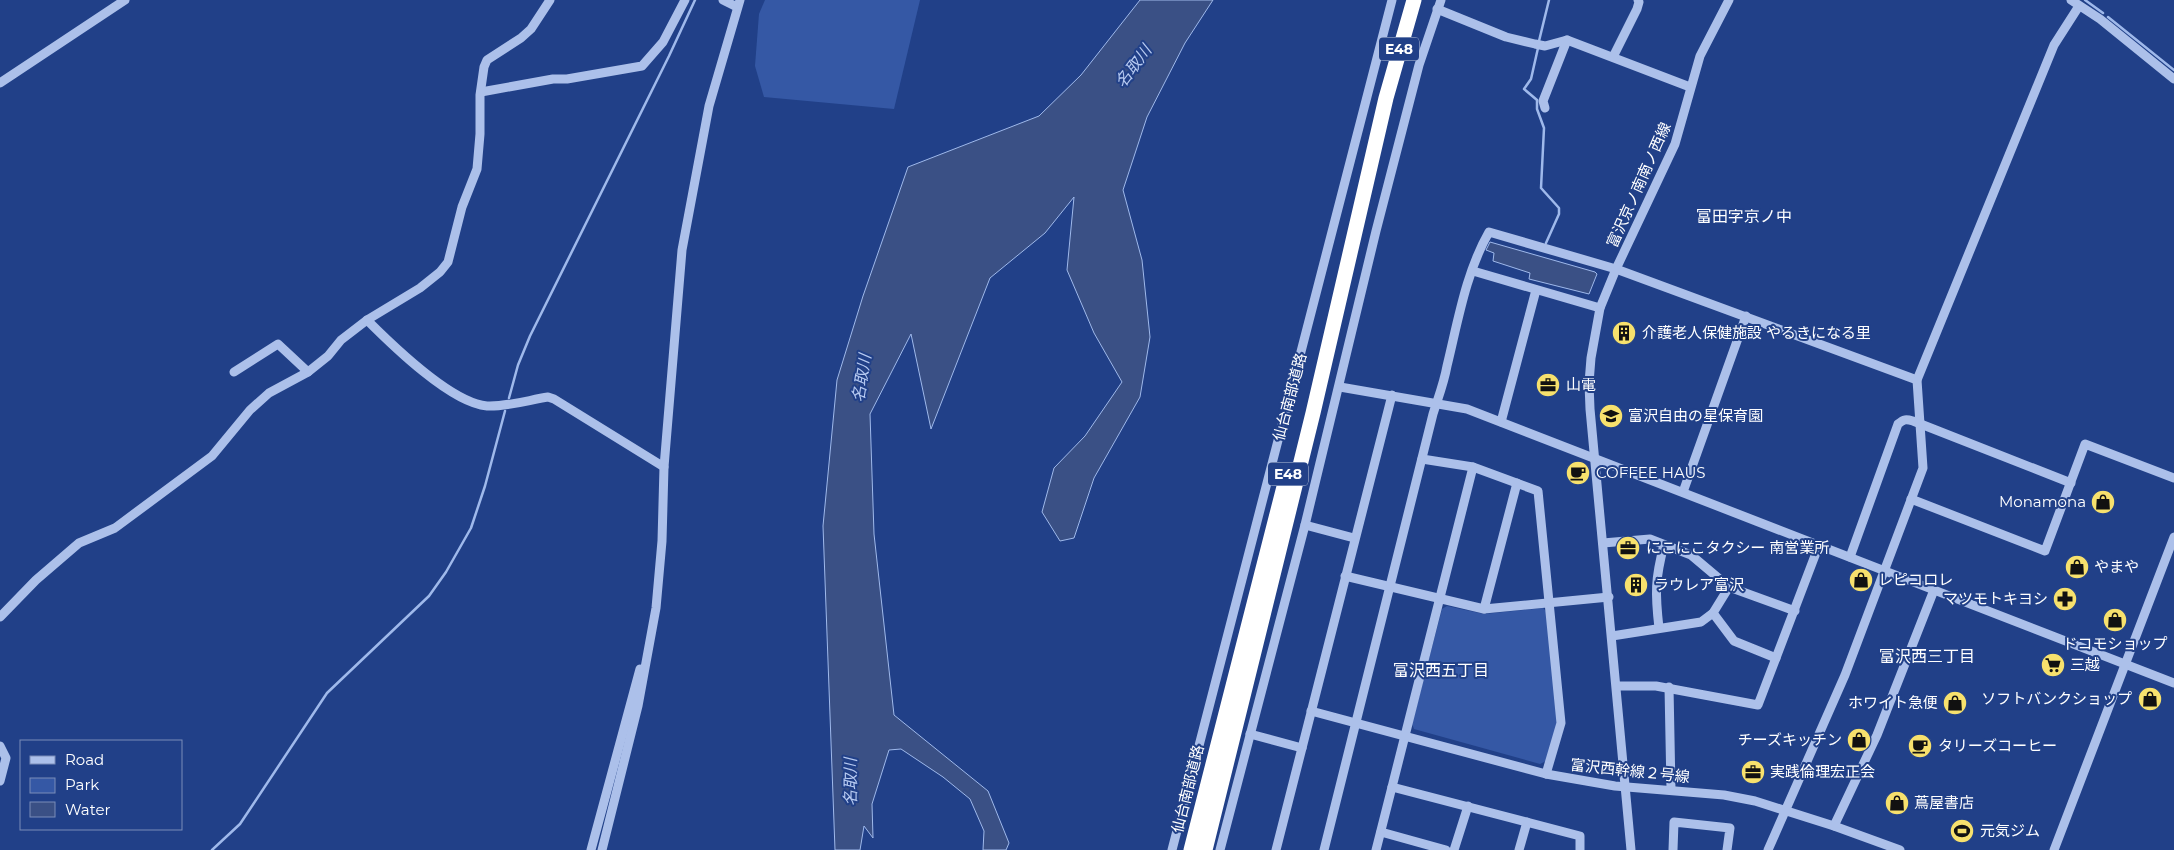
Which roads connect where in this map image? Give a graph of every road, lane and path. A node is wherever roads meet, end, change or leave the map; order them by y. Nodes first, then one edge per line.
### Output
1 (125, 0) edge
2 (550, 0) edge
3 (684, 0) edge
4 (724, 0) edge
5 (1392, 0) edge
6 (1414, 0) edge
7 (1638, 0) edge
8 (1729, 0) edge
9 (2071, 0) edge
10 (738, 3) edge
11 (1439, 4) edge
12 (2079, 6) junction
13 (1567, 40) junction
14 (1613, 57) junction
15 (2174, 78) edge
16 (0, 83) edge
17 (1690, 87) junction
18 (481, 92) junction
19 (1386, 98) junction
20 (1545, 108) dead end
21 (1616, 269) junction
22 (1473, 271) junction
23 (1536, 290) junction
24 (1600, 308) junction
25 (1746, 316) junction
26 (367, 320) junction
27 (234, 372) dead end
28 (308, 372) junction
29 (1917, 380) junction
30 (1340, 387) junction
31 (1392, 395) junction
32 (1436, 404) junction
33 (1500, 422) junction
34 (1921, 424) junction
35 (1422, 459) junction
36 (1596, 459) junction
37 (664, 467) junction
38 (1473, 467) junction
39 (2174, 478) edge
40 (1517, 483) junction
41 (2070, 483) junction
42 (1683, 492) junction
43 (1912, 499) junction
44 (1305, 525) junction
45 (2174, 537) edge
46 (1354, 538) junction
47 (1603, 543) junction
48 (1664, 544) junction
49 (1819, 545) junction
50 (1850, 557) junction
51 (1885, 570) junction
52 (1345, 576) junction
53 (1390, 586) junction
54 (1729, 587) junction
55 (1934, 590) junction
56 (1609, 597) junction
57 (1440, 599) junction
58 (1550, 604) junction
59 (1484, 609) junction
60 (1795, 611) junction
61 (1713, 614) junction
62 (0, 617) edge
63 (1660, 628) junction
64 (1612, 636) junction
65 (650, 646) junction
66 (1776, 658) junction
67 (2126, 664) junction
68 (2174, 683) edge
69 (1617, 686) junction
70 (1670, 687) junction
71 (1311, 711) junction
72 (1356, 723) junction
73 (1250, 734) junction
74 (1405, 737) junction
75 (0, 746) edge
76 (1302, 748) junction
77 (1546, 774) junction
78 (0, 781) edge
79 (1392, 787) junction
80 (1626, 787) junction
81 (1671, 789) junction
82 (1468, 806) junction
83 (1786, 810) junction
84 (1527, 822) junction
85 (1834, 826) junction
86 (1381, 832) junction
87 (591, 850) edge
88 (602, 850) edge
89 (1172, 850) edge
90 (1191, 850) edge
91 (1205, 850) edge
92 (1220, 850) edge
93 (1276, 850) edge
94 (1324, 850) edge
95 (1376, 850) edge
96 (1446, 850) edge
97 (1454, 850) edge
98 (1519, 850) edge
99 (1580, 850) edge
100 (1631, 850) edge
101 (1673, 850) edge
102 (1727, 850) edge
103 (1768, 850) edge
104 (1900, 850) edge
105 (2054, 850) edge

1 - 16 street
2 - 18 street
3 - 18 street
4 - 10 street
5 - 89 street
6 - 19 highway, 仙台南部道路 / E48
7 - 14 street
8 - 17 street, 富沢京ノ南南ノ西線
9 - 12 street
10 - 37 street
11 - 13 street
11 - 30 street
12 - 15 street
12 - 29 street
13 - 14 street
13 - 20 street
14 - 17 street
17 - 21 street, 富沢京ノ南南ノ西線
18 - 26 street
19 - 90 highway, 仙台南部道路 / E48
19 - 91 highway, 仙台南部道路 / E48
21 - 22 street
21 - 24 street, 富沢京ノ南南ノ西線
21 - 25 street
22 - 23 street
22 - 32 street
23 - 24 street
23 - 33 street
24 - 36 street, 富沢京ノ南南ノ西線
25 - 29 street
25 - 42 street
26 - 28 street
26 - 37 street
27 - 28 street
28 - 62 street
29 - 34 street
30 - 31 street
30 - 44 street
31 - 32 street
31 - 46 street
32 - 33 street
32 - 35 street
33 - 36 street
34 - 41 street
34 - 43 street
34 - 50 street
35 - 38 street
35 - 53 street
36 - 42 street
36 - 47 street, 富沢京ノ南南ノ西線
37 - 65 street
38 - 40 street
38 - 57 street
39 - 41 street
40 - 58 street
40 - 59 street
41 - 43 street
42 - 49 street
43 - 51 street
44 - 46 street
44 - 73 street
45 - 67 street
46 - 52 street
47 - 48 street
47 - 56 street, 富沢京ノ南南ノ西線
48 - 54 street
48 - 63 street
49 - 50 street
49 - 60 street
50 - 51 street
51 - 55 street
51 - 83 street
52 - 53 street
52 - 71 street
53 - 57 street
53 - 72 street
54 - 60 street
54 - 61 street
55 - 67 street
55 - 85 street
56 - 58 street
56 - 64 street, 富沢京ノ南南ノ西線
57 - 59 street
57 - 74 street
58 - 59 street
58 - 77 street
60 - 66 street
61 - 63 street
61 - 66 street
63 - 64 street
64 - 69 street, 富沢京ノ南南ノ西線
65 - 87 street
65 - 88 street
66 - 70 street
67 - 68 street
67 - 105 street
69 - 70 street
69 - 80 street, 富沢京ノ南南ノ西線
70 - 81 street
71 - 72 street, 富沢西幹線２号線
71 - 76 street
72 - 74 street, 富沢西幹線２号線
72 - 94 street
73 - 76 street
73 - 92 street
74 - 77 street, 富沢西幹線２号線
74 - 79 street
75 - 78 street
76 - 93 street
77 - 80 street, 富沢西幹線２号線
79 - 82 street
79 - 86 street
80 - 81 street, 富沢西幹線２号線
80 - 100 street, 富沢京ノ南南ノ西線
81 - 83 street, 富沢西幹線２号線
82 - 84 street
82 - 97 street
83 - 85 street, 富沢西幹線２号線
83 - 103 street
84 - 98 street
84 - 99 street
85 - 104 street, 富沢西幹線２号線
86 - 95 street
86 - 96 street
101 - 102 street

